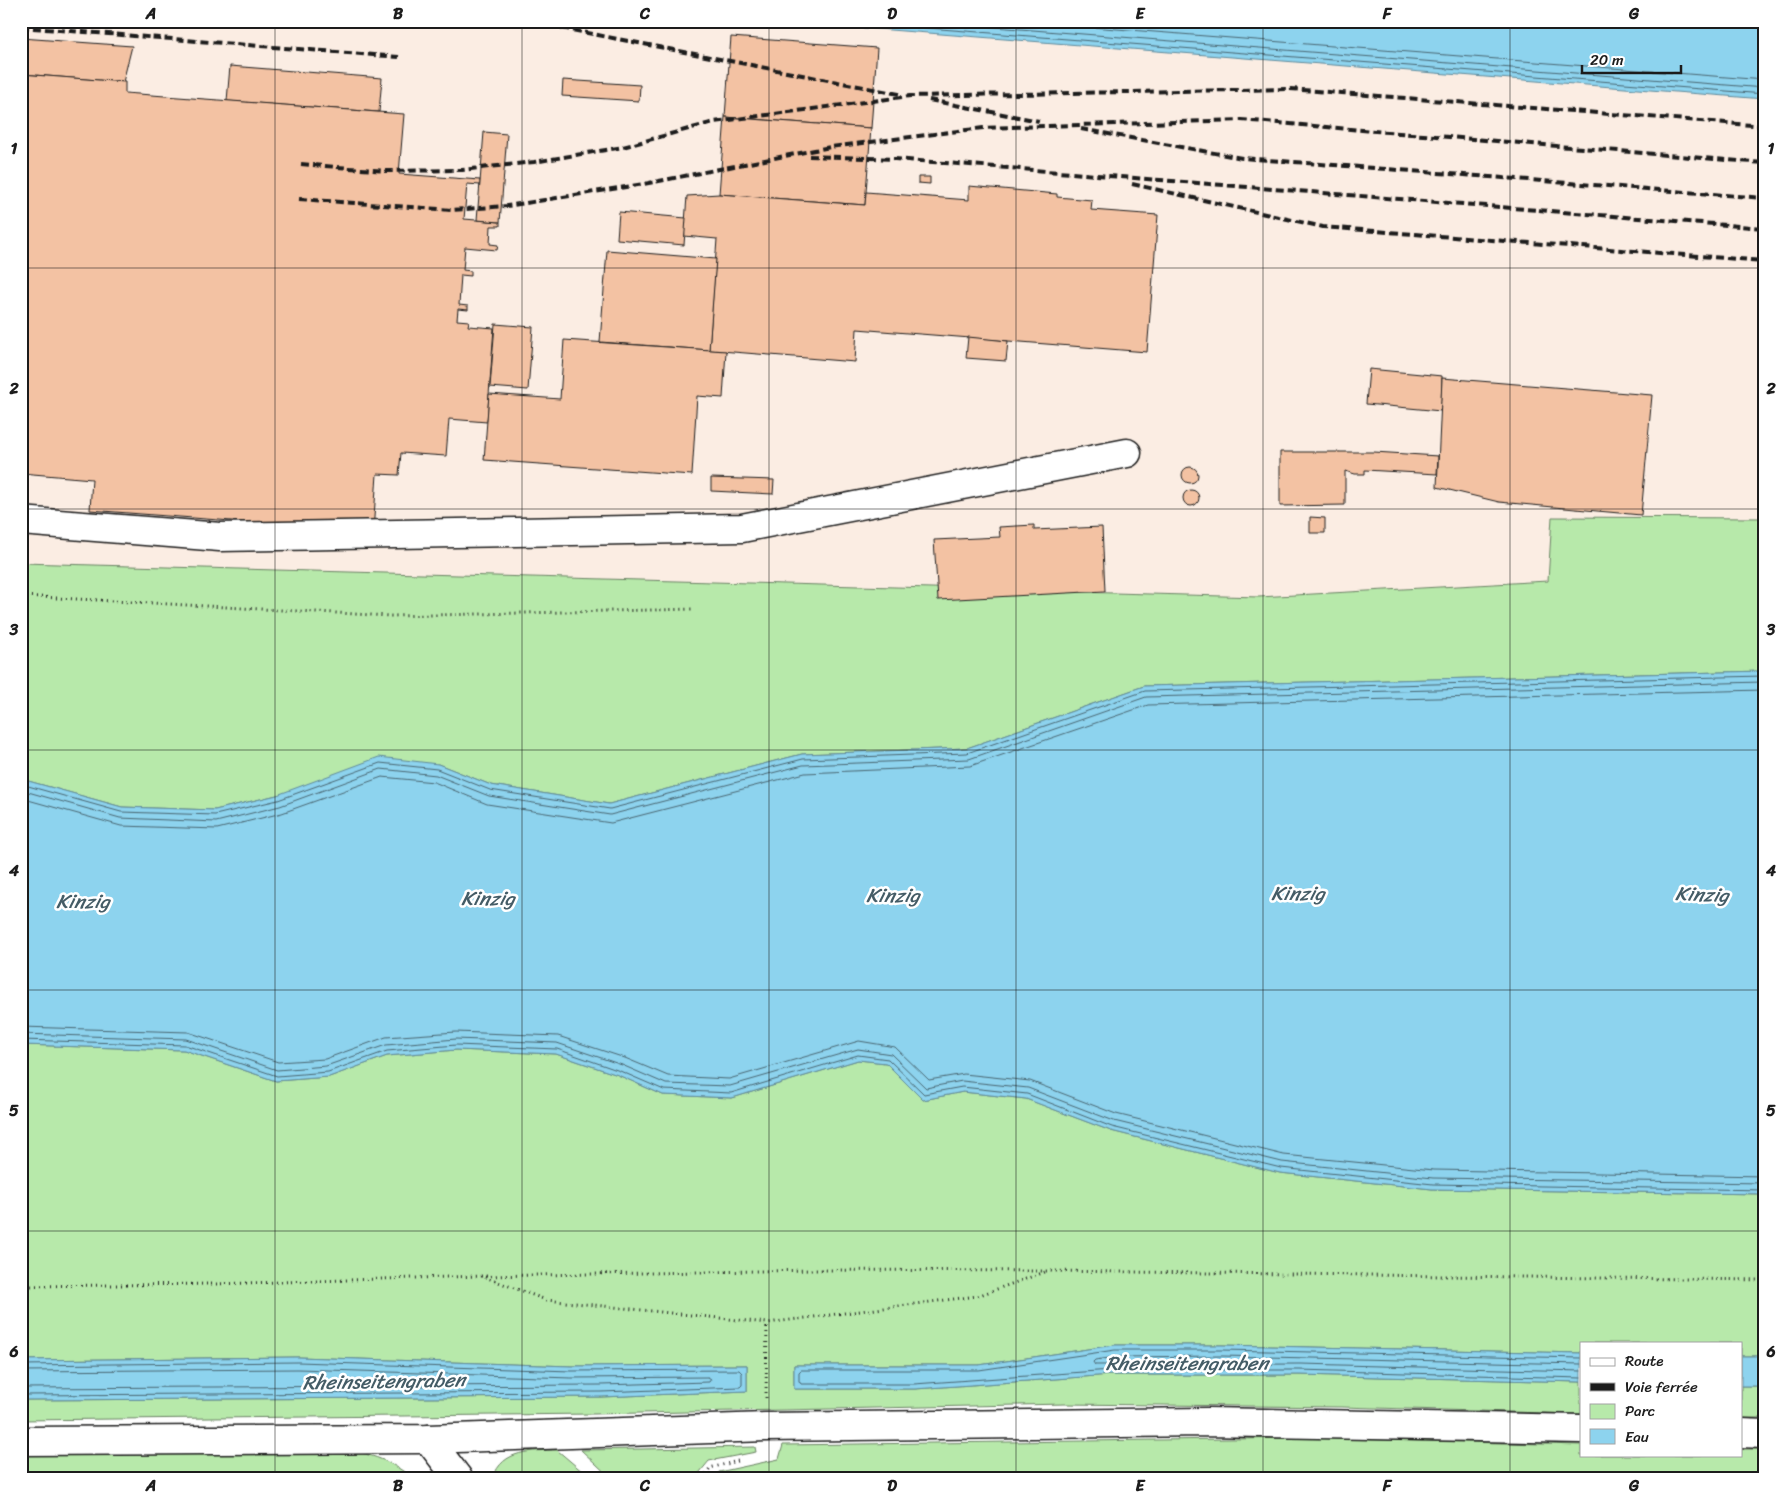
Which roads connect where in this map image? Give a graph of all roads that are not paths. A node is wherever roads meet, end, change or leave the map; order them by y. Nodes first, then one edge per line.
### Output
1 (1127, 453) dead end
2 (21, 521) edge
3 (1580, 1429) edge
4 (1742, 1434) edge
5 (1764, 1434) edge
6 (428, 1439) junction
7 (21, 1442) edge
8 (458, 1478) edge

1 - 2 street
3 - 6 street
4 - 5 street
6 - 7 street
6 - 8 street

